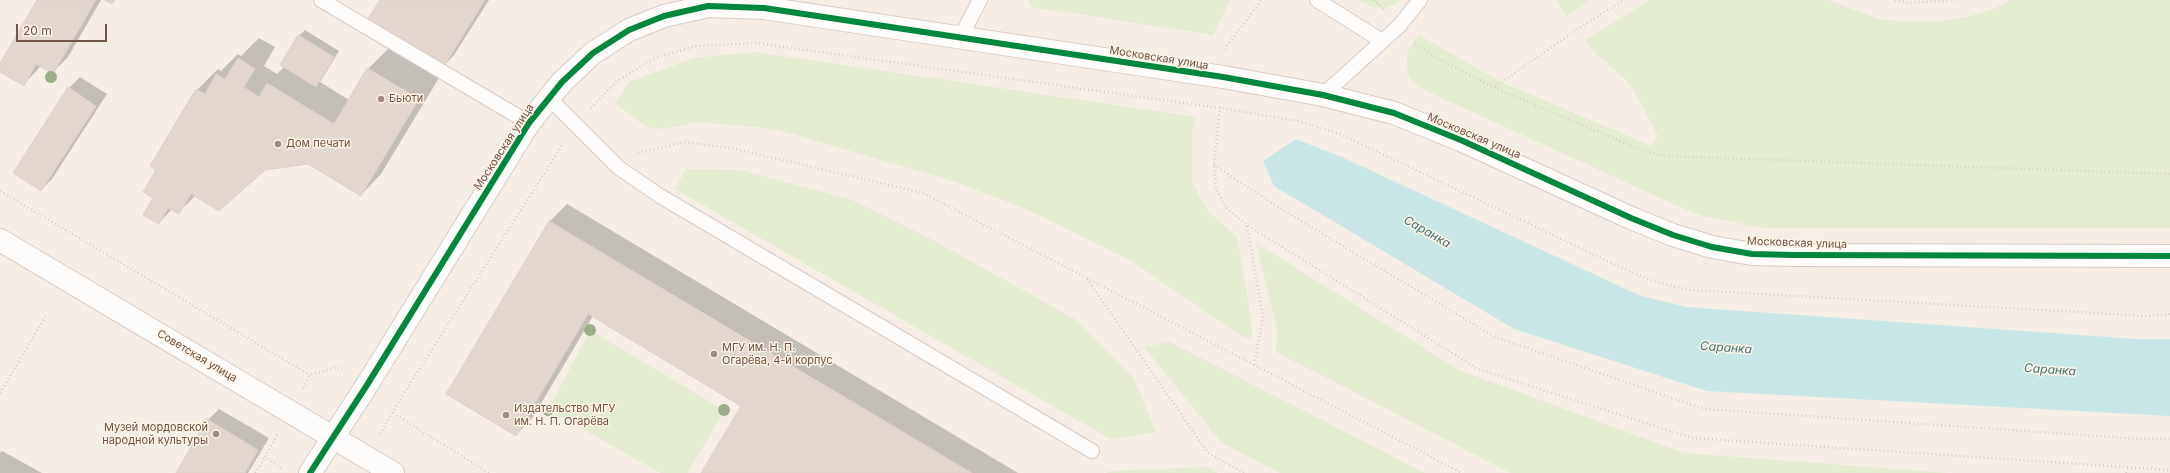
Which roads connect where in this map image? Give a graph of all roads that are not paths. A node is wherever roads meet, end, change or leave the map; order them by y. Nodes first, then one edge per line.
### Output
1 (321, 0) edge
2 (980, 0) edge
3 (1317, 0) edge
4 (1420, 0) edge
5 (960, 38) junction
6 (1382, 41) junction
7 (1323, 95) junction
8 (549, 98) junction
9 (529, 123) junction
10 (0, 240) edge
11 (2170, 256) edge
12 (334, 438) junction
13 (1092, 451) dead end
14 (310, 473) edge
15 (393, 473) edge

1 - 9 lane
2 - 5 lane
3 - 6 lane
4 - 6 lane
5 - 7 street, Московская улица
5 - 8 street, Московская улица
6 - 7 lane
7 - 11 street, Московская улица
8 - 9 street, Московская улица
8 - 13 lane
9 - 12 street, Московская улица
10 - 12 street, Советская улица
12 - 14 street, Московская улица
12 - 15 street, Советская улица

